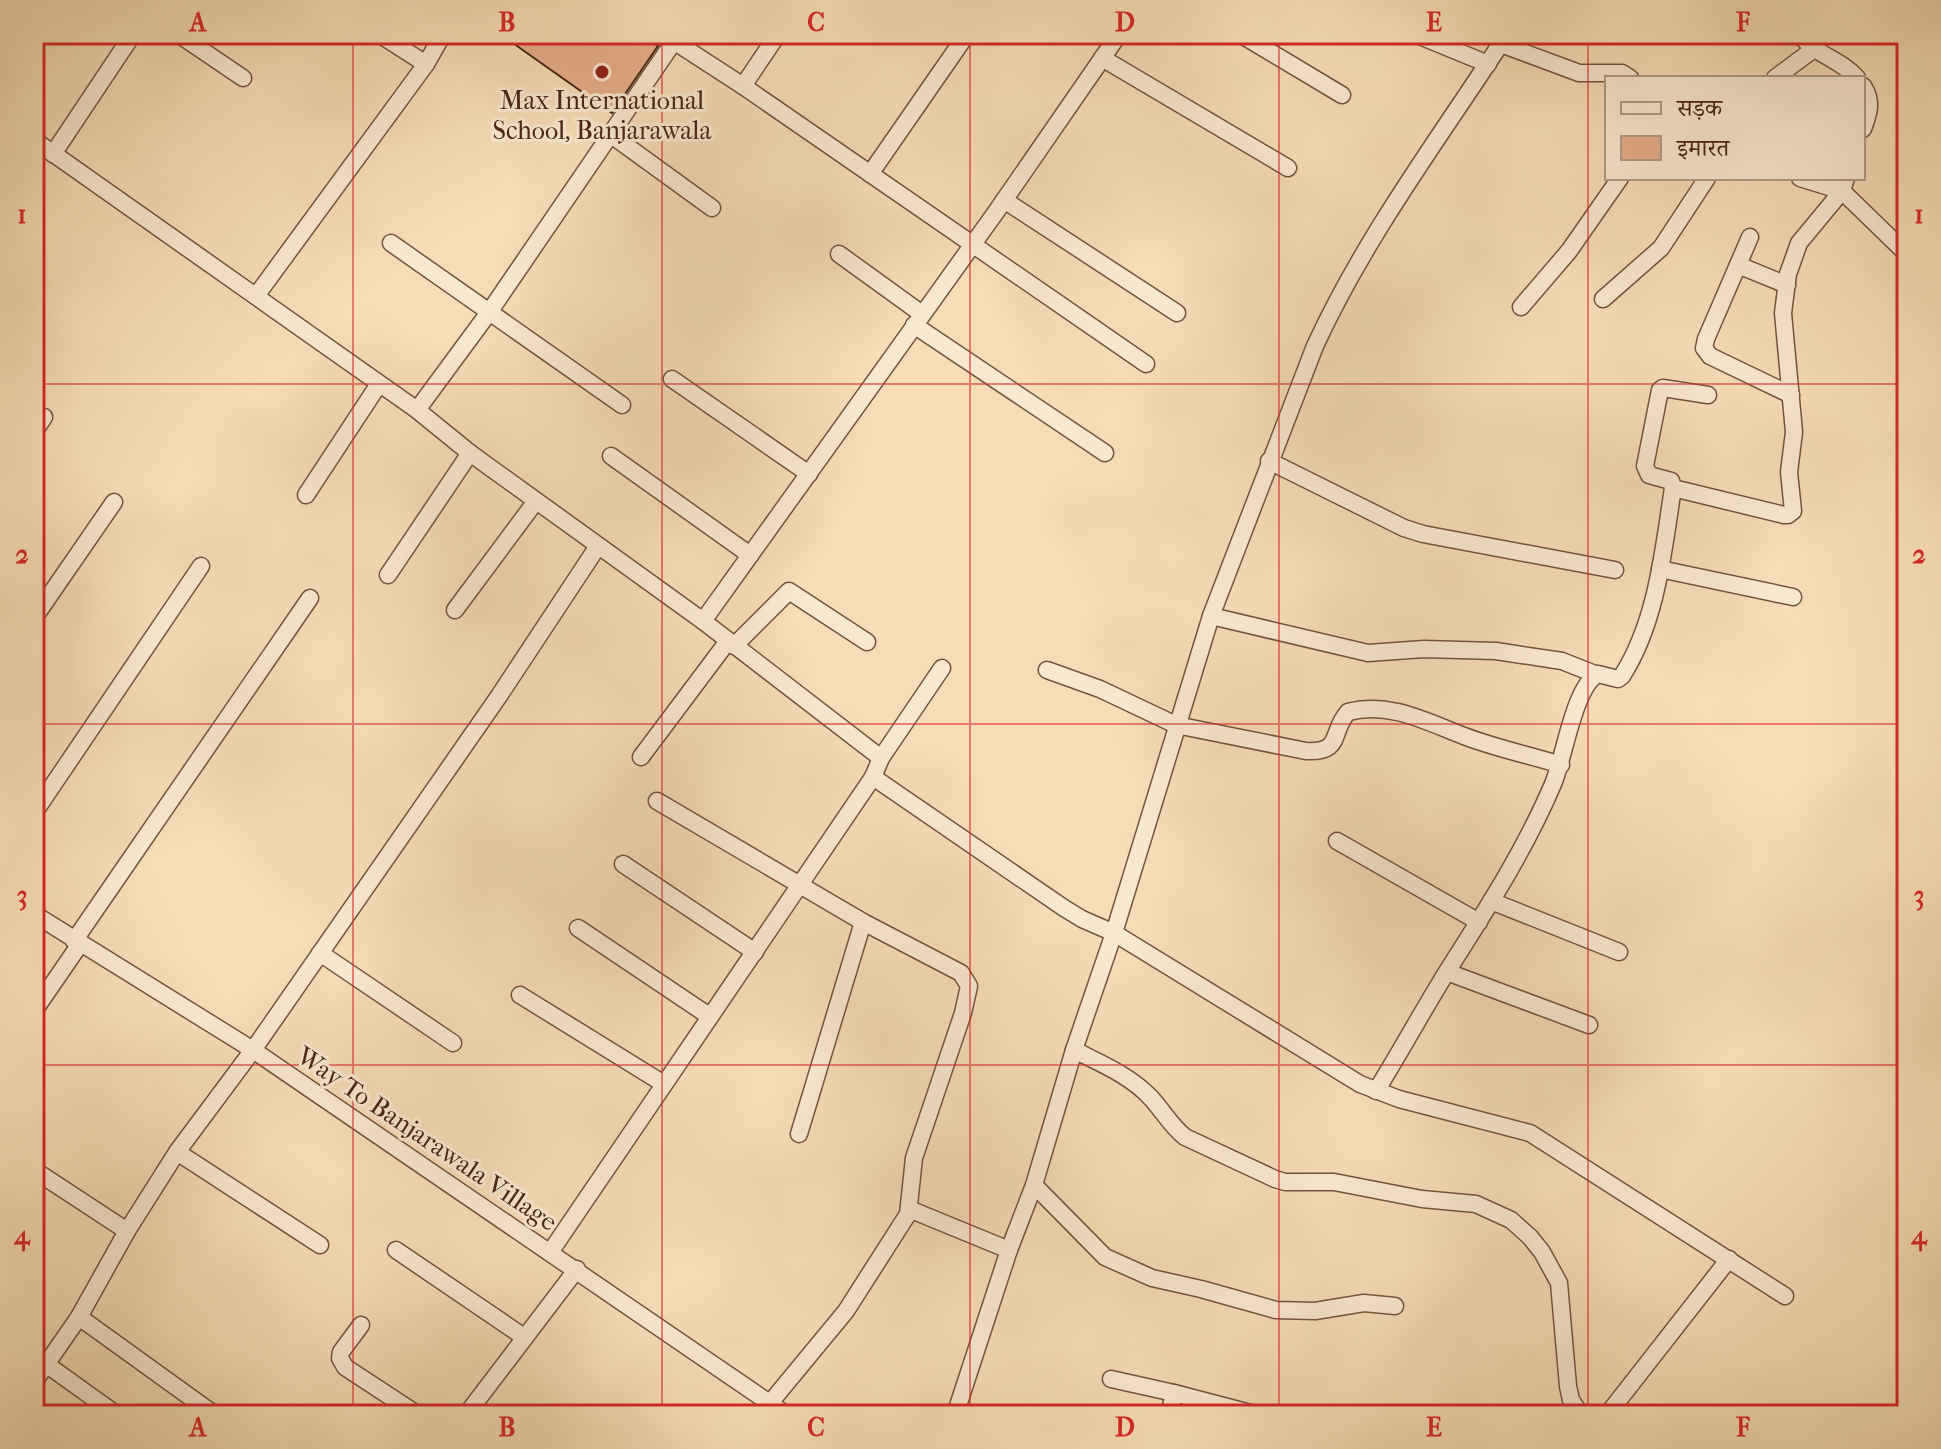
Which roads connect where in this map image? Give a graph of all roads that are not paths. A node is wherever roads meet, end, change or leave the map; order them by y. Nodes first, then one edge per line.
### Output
1 (133, 34) edge
2 (178, 34) edge
3 (379, 34) edge
4 (443, 34) edge
5 (778, 34) edge
6 (967, 34) edge
7 (1119, 34) edge
8 (1240, 34) edge
9 (1415, 34) edge
10 (1800, 34) edge
11 (672, 36) edge
12 (1504, 39) edge
13 (1814, 49) junction
14 (1102, 58) junction
15 (426, 64) junction
16 (1488, 64) junction
17 (1627, 76) edge
18 (1778, 76) edge
19 (1855, 76) edge
20 (243, 78) dead end
21 (743, 86) junction
22 (1865, 89) edge
23 (1342, 95) dead end
24 (1865, 123) edge
25 (610, 134) junction
26 (34, 140) edge
27 (53, 154) junction
28 (1288, 168) dead end
29 (870, 174) junction
30 (1619, 180) edge
31 (1706, 180) edge
32 (1815, 180) edge
33 (1844, 184) edge
34 (1004, 200) junction
35 (712, 208) dead end
36 (1750, 237) dead end
37 (391, 243) dead end
38 (971, 245) junction
39 (839, 254) dead end
40 (1907, 254) edge
41 (1738, 265) junction
42 (1787, 285) junction
43 (256, 296) junction
44 (1603, 299) dead end
45 (1521, 307) dead end
46 (490, 311) junction
47 (1177, 313) dead end
48 (918, 319) junction
49 (1146, 364) dead end
50 (672, 379) dead end
51 (379, 384) junction
52 (1708, 395) dead end
53 (1791, 395) junction
54 (622, 405) dead end
55 (417, 410) junction
56 (44, 417) dead end
57 (34, 432) edge
58 (470, 453) junction
59 (1105, 453) dead end
60 (611, 456) dead end
61 (1269, 461) junction
62 (809, 474) junction
63 (1673, 488) junction
64 (306, 495) dead end
65 (536, 501) junction
66 (114, 502) dead end
67 (598, 546) junction
68 (750, 555) junction
69 (201, 566) dead end
70 (1660, 569) junction
71 (1615, 570) dead end
72 (388, 575) dead end
73 (1793, 597) dead end
74 (310, 598) dead end
75 (455, 610) dead end
76 (1211, 616) junction
77 (34, 618) edge
78 (703, 621) junction
79 (867, 642) dead end
80 (731, 644) junction
81 (942, 668) dead end
82 (1047, 670) dead end
83 (1595, 674) junction
84 (1176, 725) junction
85 (641, 757) dead end
86 (881, 758) junction
87 (1561, 765) junction
88 (873, 777) junction
89 (657, 801) dead end
90 (34, 813) edge
91 (1337, 841) dead end
92 (623, 864) dead end
93 (802, 884) junction
94 (1491, 901) junction
95 (34, 914) edge
96 (863, 922) junction
97 (1479, 922) junction
98 (578, 928) dead end
99 (1114, 933) junction
100 (77, 943) junction
101 (755, 952) junction
102 (1619, 952) dead end
103 (320, 953) junction
104 (1447, 972) junction
105 (520, 995) dead end
106 (34, 1011) edge
107 (709, 1016) junction
108 (1589, 1025) dead end
109 (453, 1043) dead end
110 (253, 1050) junction
111 (1074, 1050) junction
112 (664, 1084) junction
113 (1376, 1091) junction
114 (799, 1134) dead end
115 (177, 1152) junction
116 (34, 1170) edge
117 (1034, 1185) junction
118 (909, 1209) junction
119 (127, 1231) junction
120 (320, 1245) dead end
121 (396, 1250) dead end
122 (1009, 1250) junction
123 (551, 1251) junction
124 (1729, 1259) junction
125 (577, 1269) junction
126 (1785, 1296) dead end
127 (1395, 1306) dead end
128 (79, 1317) junction
129 (361, 1325) dead end
130 (524, 1337) junction
131 (46, 1364) junction
132 (1111, 1379) dead end
133 (34, 1382) edge
134 (1174, 1393) junction
135 (770, 1403) junction
136 (117, 1415) edge
137 (215, 1415) edge
138 (418, 1415) edge
139 (466, 1415) edge
140 (787, 1415) edge
141 (955, 1415) edge
142 (1169, 1415) edge
143 (1258, 1415) edge
144 (1581, 1415) edge
145 (1607, 1415) edge

1 - 27 street
2 - 20 street
3 - 15 street
4 - 15 street
5 - 21 street
6 - 29 street
7 - 14 street
8 - 23 street
9 - 16 street
10 - 13 street
11 - 21 street
11 - 25 street
12 - 16 street
12 - 17 street
13 - 18 street
13 - 19 street
14 - 28 street
14 - 34 street
15 - 43 street
16 - 61 street
21 - 29 street
22 - 24 street
25 - 35 street
25 - 46 street
26 - 27 street
27 - 43 street
29 - 38 street
30 - 45 street
31 - 44 street
32 - 33 street
33 - 40 street
33 - 42 street
34 - 38 street
34 - 47 street
36 - 41 street
37 - 46 street
38 - 48 street
38 - 49 street
39 - 48 street
41 - 42 street
41 - 53 street
42 - 53 street
43 - 51 street
46 - 54 street
46 - 55 street
48 - 59 street
48 - 62 street
50 - 62 street
51 - 55 street
51 - 64 street
52 - 63 street
53 - 63 street
55 - 58 street
56 - 57 street
58 - 65 street
58 - 72 street
60 - 68 street
61 - 71 street
61 - 76 street
62 - 68 street
63 - 70 street
65 - 67 street
65 - 75 street
66 - 77 street
67 - 78 street
67 - 103 street
68 - 78 street
69 - 90 street
70 - 73 street
70 - 83 street
74 - 100 street
76 - 83 street
76 - 84 street
78 - 80 street
79 - 80 street
80 - 85 street
80 - 86 street
81 - 86 street
82 - 84 street
83 - 87 street
84 - 87 street
84 - 99 street
86 - 88 street
87 - 94 street
88 - 93 street
88 - 99 street
89 - 93 street
91 - 97 street
92 - 101 street
93 - 96 street
93 - 101 street
94 - 97 street
94 - 102 street
95 - 100 street, Way To Banjarawala Village
96 - 114 street
96 - 118 street
97 - 104 street
98 - 107 street
99 - 111 street
99 - 113 street
100 - 106 street
100 - 110 street, Way To Banjarawala Village
101 - 107 street
103 - 109 street
103 - 110 street
104 - 108 street
104 - 113 street
105 - 112 street
107 - 112 street
110 - 115 street
110 - 123 street, Way To Banjarawala Village
111 - 117 street
111 - 144 street
112 - 123 street
113 - 124 street
115 - 119 street
115 - 120 street
116 - 119 street
117 - 122 street
117 - 127 street
118 - 122 street
118 - 135 street
119 - 128 street
121 - 130 street
122 - 141 street
123 - 125 street, Way To Banjarawala Village
124 - 126 street
124 - 145 street
125 - 130 street
125 - 135 street, Way To Banjarawala Village
128 - 131 street
128 - 137 street
129 - 138 street
130 - 139 street
131 - 133 street
131 - 136 street
132 - 134 street
134 - 142 street
134 - 143 street
135 - 140 street, Way To Banjarawala Village

